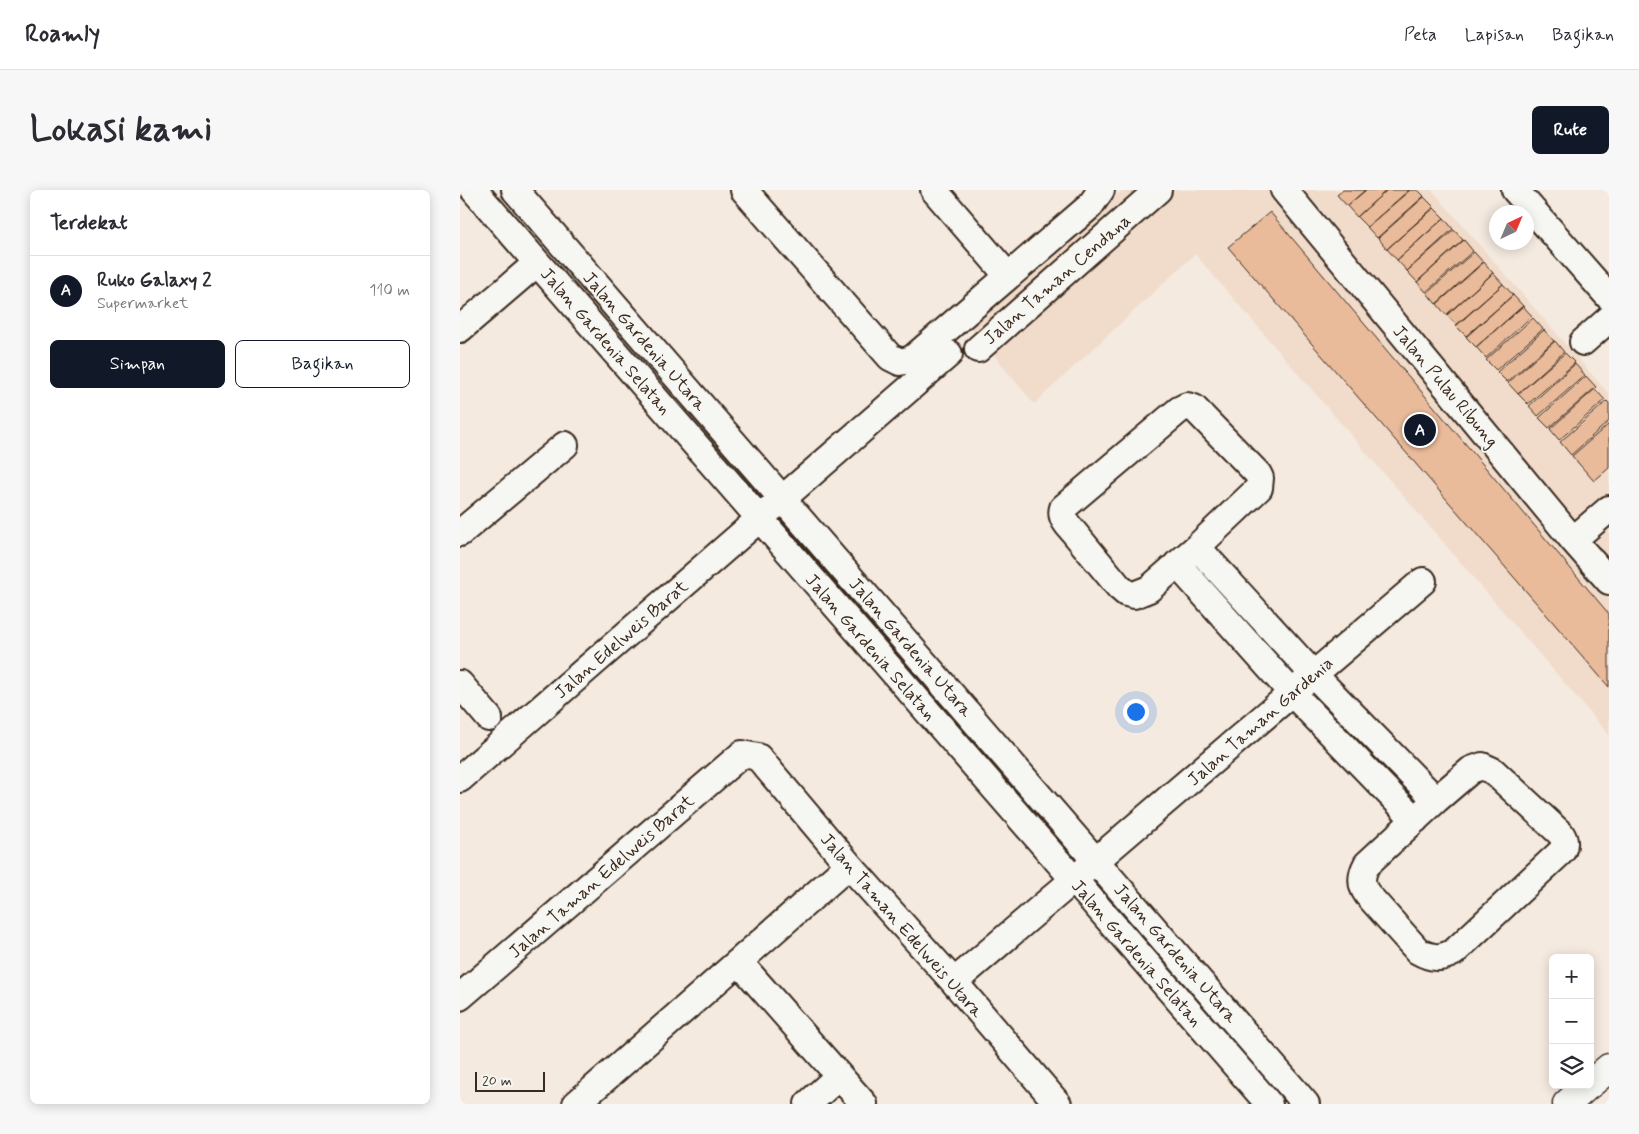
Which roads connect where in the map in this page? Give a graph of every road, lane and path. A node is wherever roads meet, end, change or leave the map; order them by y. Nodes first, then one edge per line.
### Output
1 (474, 190) edge
2 (515, 190) edge
3 (744, 190) edge
4 (934, 190) edge
5 (1100, 190) edge
6 (1158, 190) edge
7 (1284, 190) edge
8 (1515, 190) edge
9 (537, 263) junction
10 (1008, 276) junction
11 (1609, 297) edge
12 (1609, 319) edge
13 (460, 329) edge
14 (1584, 342) dead end
15 (978, 349) dead end
16 (948, 354) dead end
17 (565, 445) dead end
18 (781, 498) junction
19 (1609, 509) edge
20 (759, 517) junction
21 (460, 533) edge
22 (1573, 540) junction
23 (1196, 547) junction
24 (1177, 564) junction
25 (1423, 581) dead end
26 (1609, 581) edge
27 (1314, 674) junction
28 (460, 684) edge
29 (1292, 693) junction
30 (489, 718) dead end
31 (742, 754) joint
32 (460, 780) edge
33 (1436, 800) junction
34 (1415, 820) junction
35 (1096, 860) junction
36 (849, 866) junction
37 (1073, 880) junction
38 (738, 962) junction
39 (954, 982) junction
40 (460, 997) edge
41 (1609, 1068) edge
42 (840, 1076) junction
43 (1594, 1080) edge
44 (1584, 1089) edge
45 (576, 1104) edge
46 (808, 1104) edge
47 (864, 1104) edge
48 (1057, 1104) edge
49 (1269, 1104) edge
50 (1306, 1104) edge
51 (1567, 1104) edge

1 - 9 street, Jalan Gardenia Selatan
2 - 18 street, Jalan Gardenia Utara
3 - 10 street
4 - 10 street
5 - 10 street
6 - 15 street, Jalan Taman Cendana
7 - 22 street, Jalan Pulau Ribung
8 - 11 street
9 - 13 street
9 - 20 street, Jalan Gardenia Selatan
12 - 14 street
16 - 18 street
17 - 21 street
18 - 20 street, Jalan Edelweis Barat
18 - 35 street, Jalan Gardenia Utara
19 - 22 street
20 - 32 street, Jalan Edelweis Barat
20 - 37 street, Jalan Gardenia Selatan
22 - 26 street, Jalan Pulau Ribung
23 - 24 street
23 - 24 street
23 - 27 street
24 - 29 street
25 - 27 street, Jalan Taman Gardenia
27 - 29 street, Jalan Taman Gardenia
27 - 33 street
28 - 30 street
29 - 34 street
29 - 35 street, Jalan Taman Gardenia
31 - 36 street, Jalan Taman Edelweis Utara
31 - 40 street, Jalan Taman Edelweis Barat
33 - 34 street
33 - 34 street
35 - 37 street, Jalan Taman Gardenia
35 - 50 street, Jalan Gardenia Utara
36 - 38 street
36 - 39 street, Jalan Taman Edelweis Utara
37 - 39 street, Jalan Taman Gardenia
37 - 49 street, Jalan Gardenia Selatan
38 - 42 street
38 - 45 street
39 - 48 street, Jalan Taman Edelweis Utara
41 - 43 main road
42 - 46 street
42 - 47 street
44 - 51 main road

